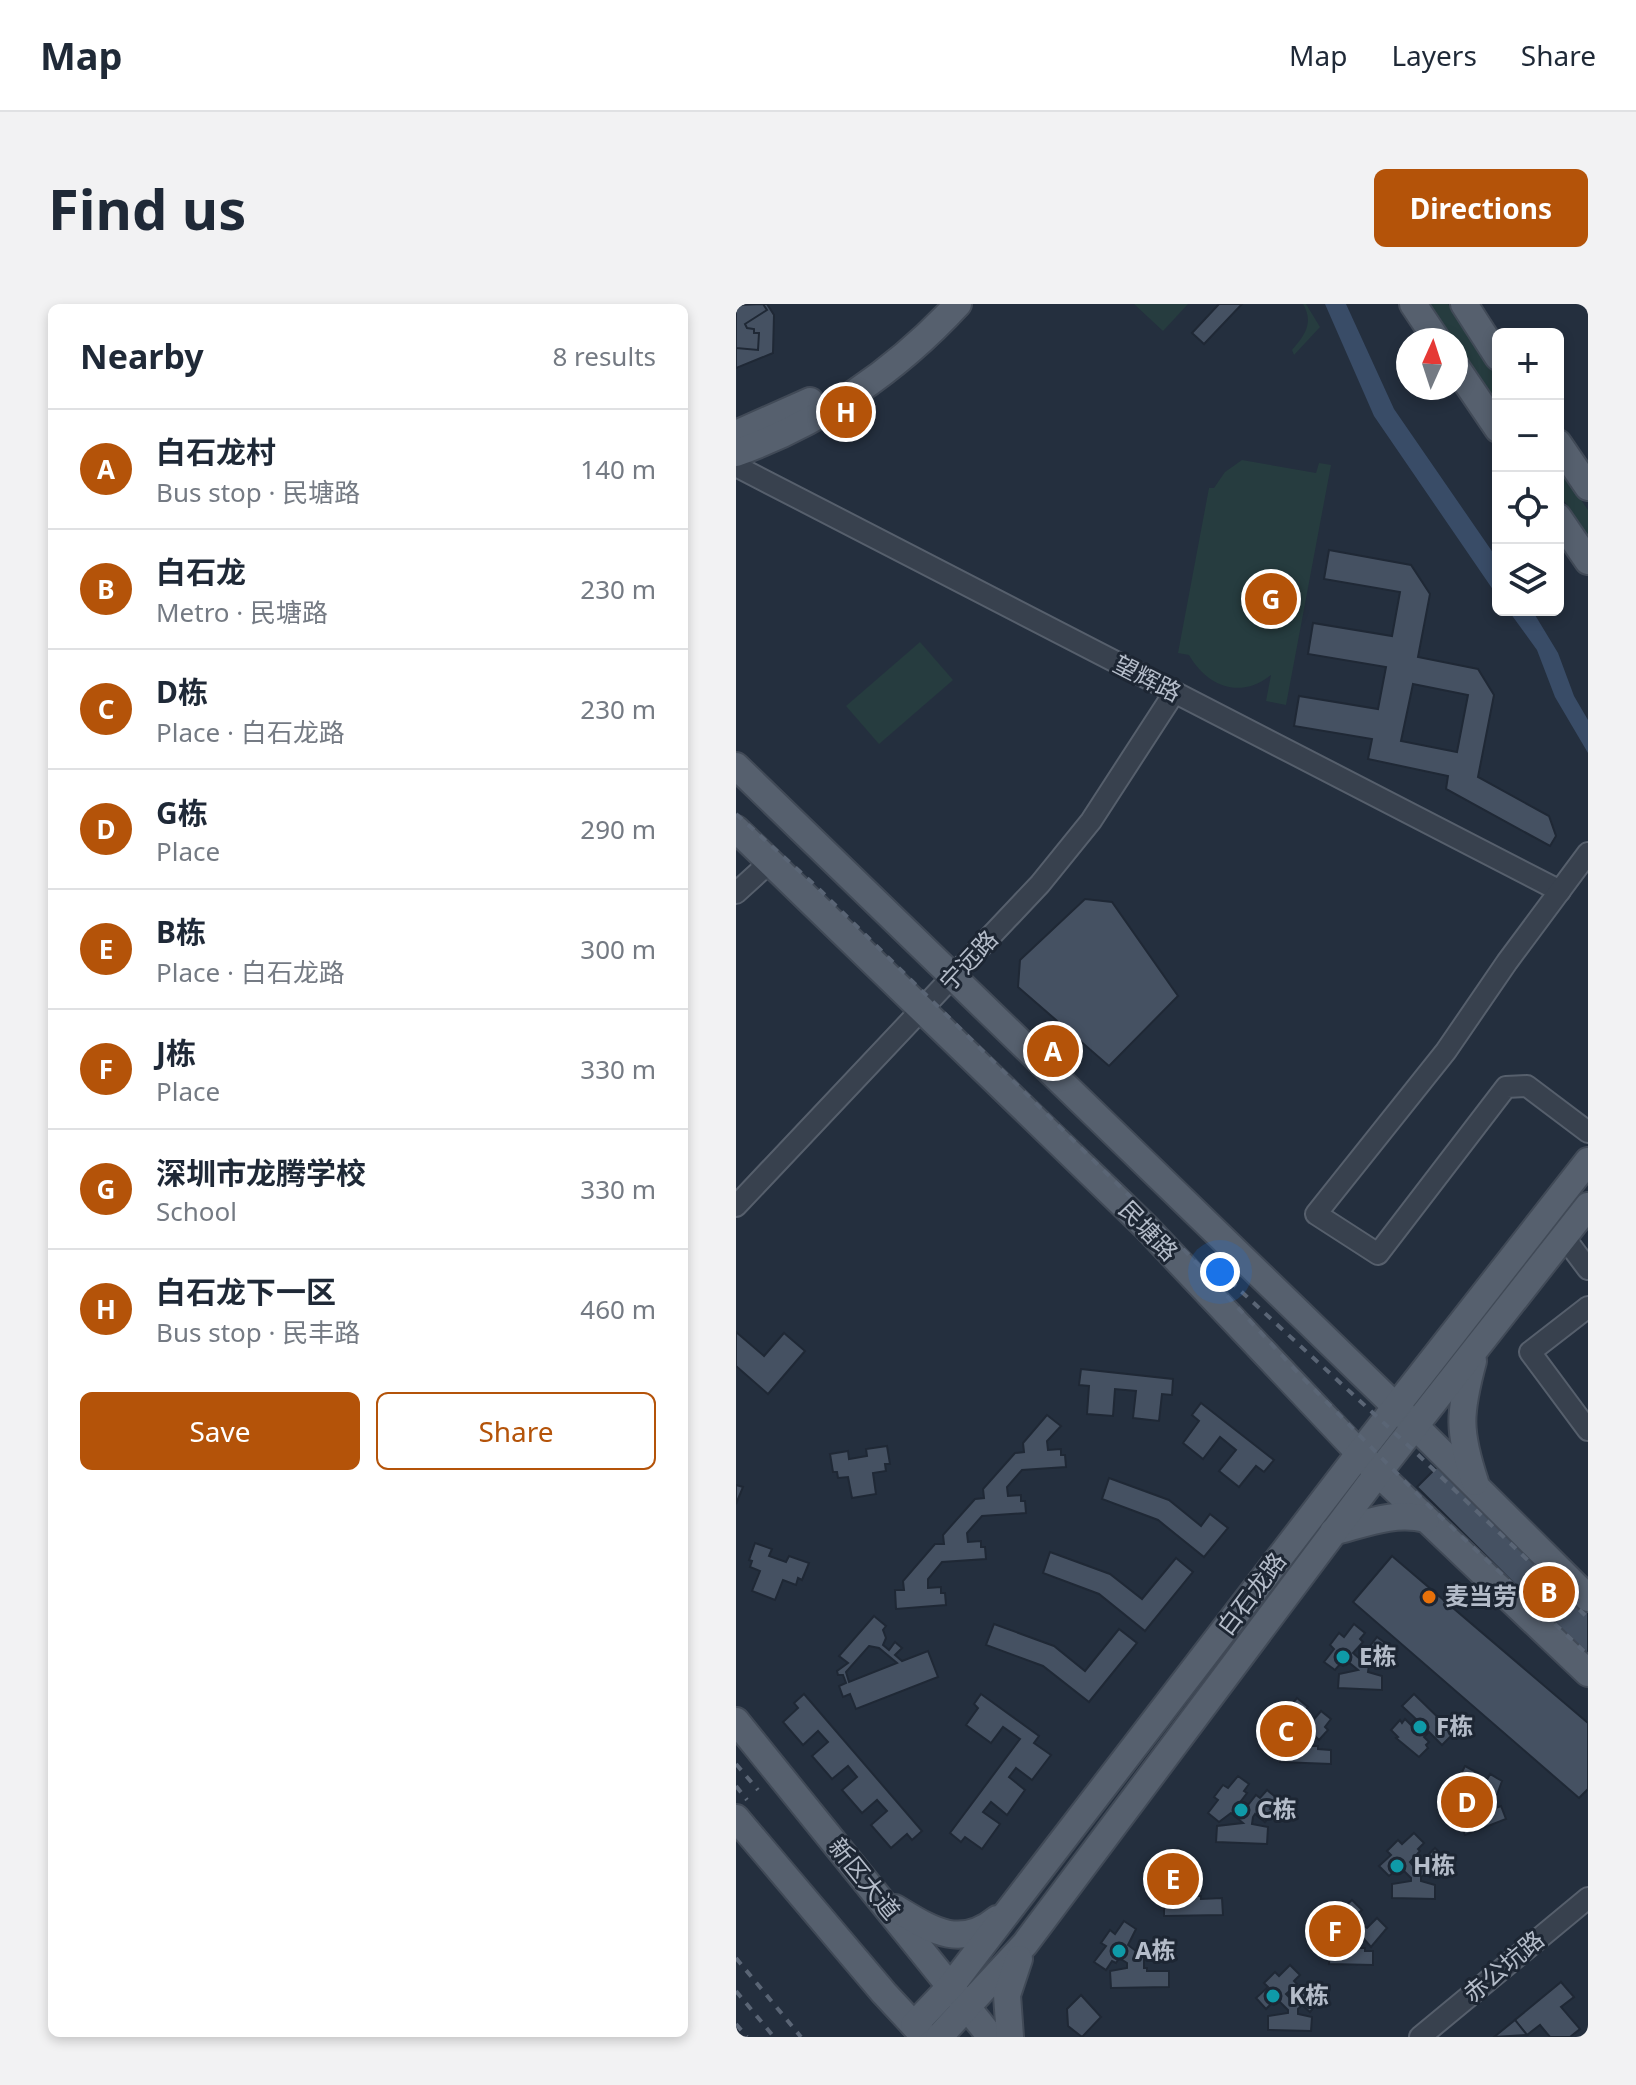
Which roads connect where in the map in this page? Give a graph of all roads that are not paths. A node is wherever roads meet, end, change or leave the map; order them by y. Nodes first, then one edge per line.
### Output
1 (936, 304) edge
2 (958, 304) edge
3 (1413, 304) edge
4 (1464, 304) edge
5 (1429, 328) edge
6 (1492, 348) edge
7 (1468, 385) edge
8 (1492, 420) edge
9 (736, 434) edge
10 (1564, 452) edge
11 (736, 453) edge
12 (736, 466) edge
13 (1588, 487) edge
14 (1564, 526) edge
15 (1588, 561) edge
16 (1174, 693) junction
17 (736, 766) edge
18 (736, 829) edge
19 (1588, 853) edge
20 (770, 862) junction
21 (1560, 891) junction
22 (736, 893) edge
23 (954, 978) junction
24 (923, 1010) junction
25 (1588, 1132) edge
26 (1588, 1161) edge
27 (739, 1197) edge
28 (1588, 1206) edge
29 (1564, 1237) junction
30 (1588, 1269) edge
31 (1588, 1307) edge
32 (1478, 1346) junction
33 (1346, 1358) junction
34 (1421, 1374) junction
35 (1396, 1407) junction
36 (1320, 1413) junction
37 (1415, 1427) junction
38 (1588, 1430) edge
39 (1359, 1454) junction
40 (1378, 1473) junction
41 (1335, 1485) junction
42 (1478, 1489) junction
43 (1426, 1519) junction
44 (1333, 1532) junction
45 (1588, 1598) edge
46 (1588, 1673) edge
47 (736, 1721) edge
48 (736, 1818) edge
49 (1588, 1898) edge
50 (881, 1900) junction
51 (1012, 1906) junction
52 (1025, 1944) junction
53 (951, 1986) junction
54 (968, 2006) junction
55 (920, 2031) edge
56 (939, 2037) edge
57 (991, 2037) edge
58 (1010, 2037) edge
59 (1420, 2037) edge

1 - 9 main road
2 - 11 main road
3 - 5 main road
4 - 6 main road
7 - 8 main road
10 - 13 main road
12 - 16 street, 望辉路
14 - 15 main road
16 - 21 street, 望辉路
16 - 23 street, 宁远路
17 - 23 main road, 民塘路
18 - 20 main road, 民塘路
19 - 21 street
20 - 22 street
20 - 24 main road, 民塘路
21 - 25 street
23 - 24 street, 宁远路
23 - 33 main road, 民塘路
24 - 27 street, 宁远路
24 - 36 main road, 民塘路
26 - 34 main road, 白石龙路
28 - 29 main road, 白石龙路
29 - 30 street
29 - 32 main road, 白石龙路
31 - 38 street
32 - 37 main road, 白石龙路
32 - 42 main road
33 - 34 main road
33 - 35 main road, 民塘路
34 - 35 main road, 白石龙路
35 - 37 main road, 民塘路
35 - 39 main road, 白石龙路
36 - 39 main road, 民塘路
36 - 41 main road
37 - 40 main road, 白石龙路
37 - 42 main road, 民塘路
39 - 40 main road, 民塘路
39 - 41 main road, 白石龙路
40 - 43 main road, 民塘路
40 - 44 main road, 白石龙路
41 - 51 main road, 白石龙路
42 - 45 main road, 民塘路
43 - 44 main road
43 - 46 main road, 民塘路
44 - 52 main road, 白石龙路
47 - 50 main road, 新区大道
48 - 55 main road
49 - 59 street, 赤公坑路
50 - 51 main road
50 - 53 main road, 新区大道
51 - 53 main road, 白石龙路
52 - 54 main road, 白石龙路
52 - 58 main road
53 - 54 main road, 新区大道
53 - 55 main road, 白石龙路
54 - 56 main road, 白石龙路
54 - 57 main road, 新区大道

